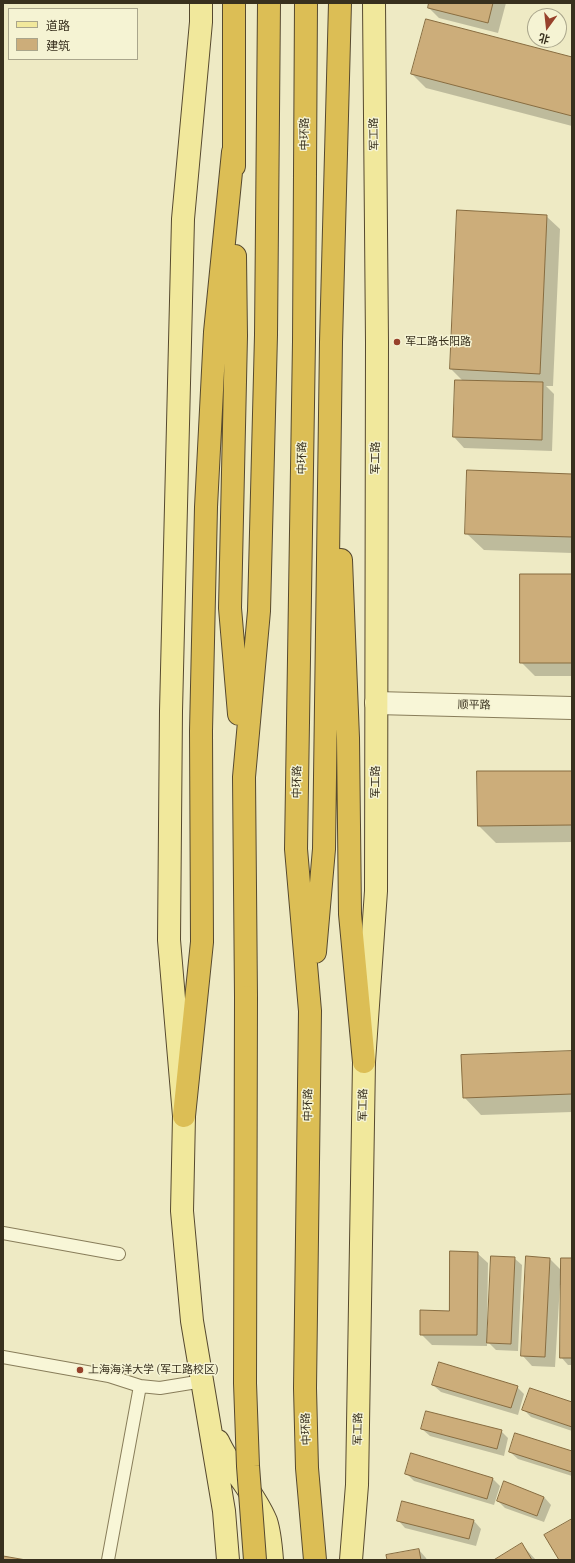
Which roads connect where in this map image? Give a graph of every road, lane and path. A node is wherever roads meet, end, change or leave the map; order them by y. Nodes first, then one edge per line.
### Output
1 (201, 3) edge
2 (234, 3) edge
3 (268, 3) edge
4 (306, 3) edge
5 (340, 3) edge
6 (374, 3) edge
7 (233, 152) junction
8 (331, 342) junction
9 (376, 703) junction
10 (572, 708) edge
11 (244, 777) junction
12 (310, 1011) junction
13 (364, 1062) junction
14 (184, 1116) junction
15 (3, 1233) edge
16 (118, 1254) dead end
17 (3, 1357) edge
18 (203, 1381) junction
19 (140, 1386) junction
20 (208, 1410) junction
21 (108, 1560) edge
22 (228, 1560) edge
23 (255, 1560) edge
24 (272, 1560) edge
25 (315, 1560) edge
26 (351, 1560) edge

1 - 14 main road
2 - 7 highway
3 - 11 highway
4 - 12 highway, 中环路
5 - 8 highway
6 - 9 main road, 军工路
7 - 11 highway
7 - 14 highway
8 - 12 highway
8 - 13 highway
9 - 10 street, 顺平路
9 - 13 main road, 军工路
11 - 23 highway, bridge
12 - 25 highway, 中环路
13 - 26 main road, 军工路
14 - 18 main road
15 - 16 lane
17 - 19 lane
18 - 19 lane
18 - 20 main road
19 - 21 lane
20 - 22 main road
20 - 24 main road

